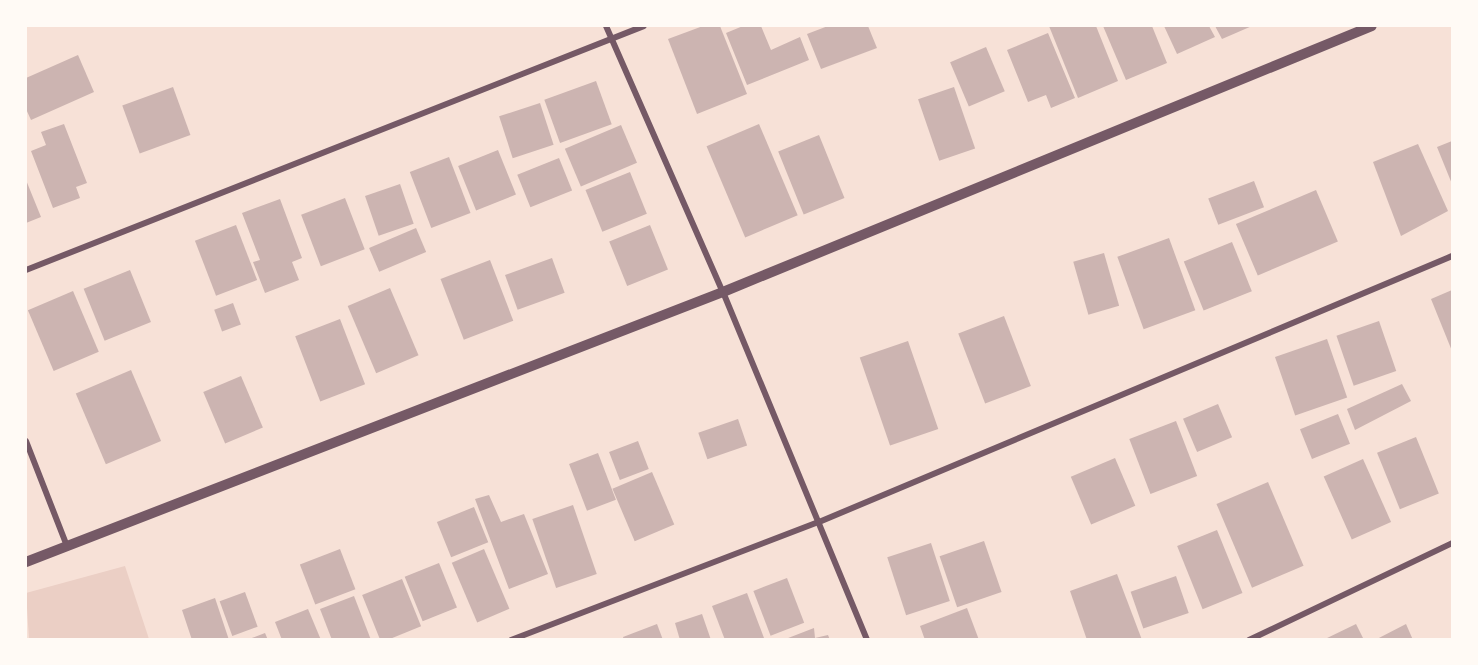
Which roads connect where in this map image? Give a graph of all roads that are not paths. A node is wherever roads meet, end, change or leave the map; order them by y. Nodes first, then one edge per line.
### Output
1 (606, 26) edge
2 (644, 26) edge
3 (1372, 26) edge
4 (612, 39) junction
5 (1452, 256) edge
6 (26, 270) edge
7 (723, 292) junction
8 (26, 441) edge
9 (819, 522) junction
10 (1452, 543) edge
11 (67, 546) junction
12 (26, 562) edge
13 (511, 639) edge
14 (867, 639) edge
15 (1249, 639) edge

1 - 4 street
2 - 4 street
3 - 7 street
4 - 6 street
4 - 7 street
5 - 9 street
7 - 9 street
7 - 11 street
8 - 11 street
9 - 13 street
9 - 14 street
10 - 15 street
11 - 12 street

